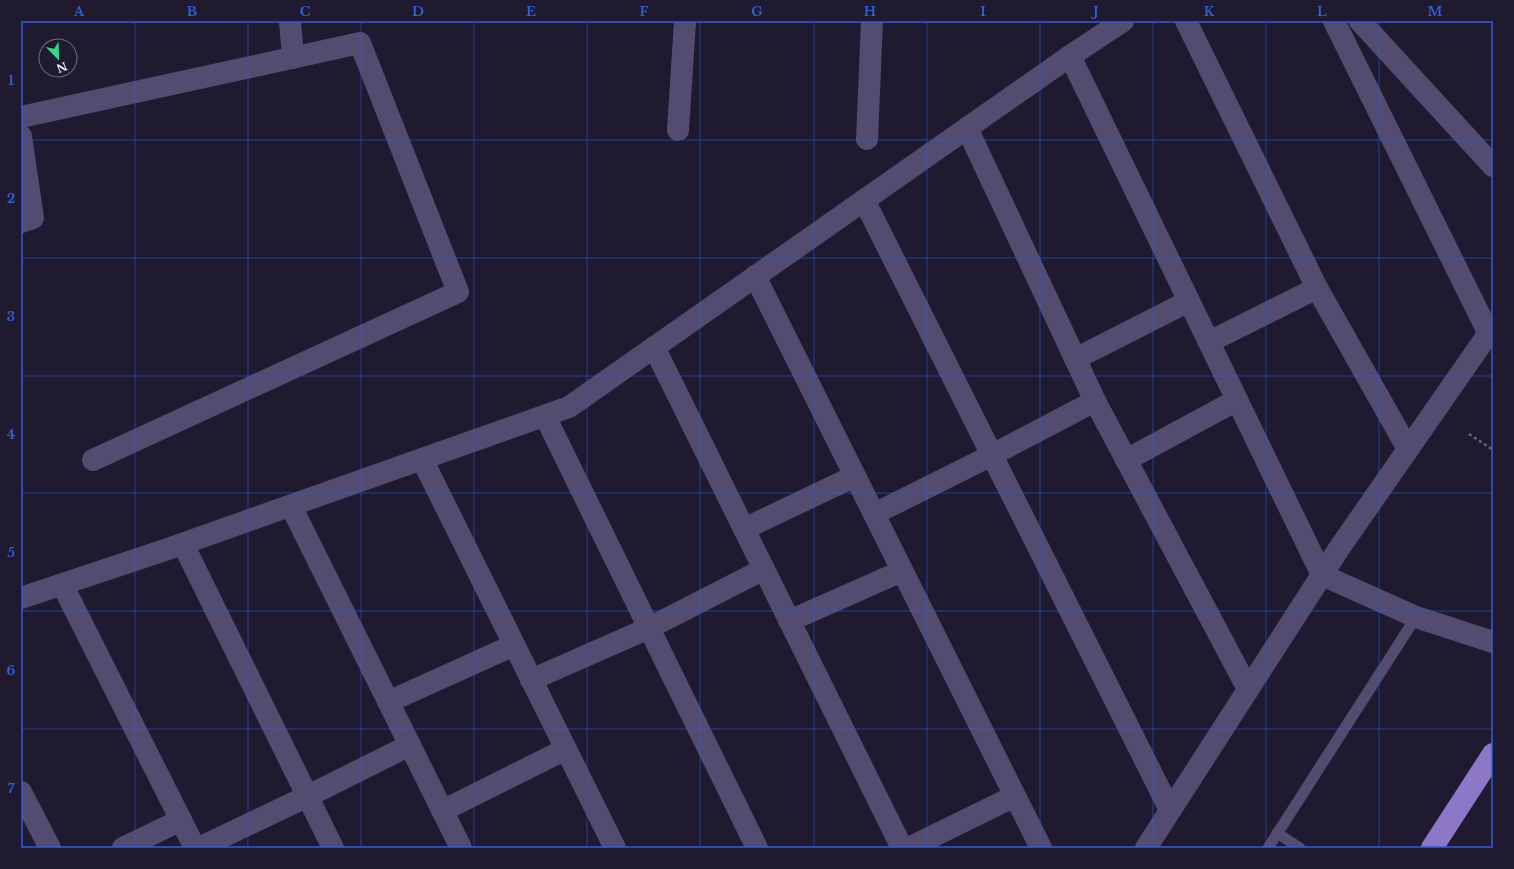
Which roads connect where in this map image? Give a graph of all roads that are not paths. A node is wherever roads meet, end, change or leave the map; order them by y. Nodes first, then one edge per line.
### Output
1 (290, 21) edge
2 (685, 21) edge
3 (872, 21) edge
4 (1123, 21) edge
5 (1186, 21) edge
6 (1334, 21) edge
7 (1360, 21) edge
8 (1070, 56) junction
9 (292, 58) junction
10 (21, 117) edge
11 (967, 128) junction
12 (678, 130) dead end
13 (21, 136) edge
14 (867, 139) dead end
15 (1493, 166) edge
16 (864, 200) junction
17 (21, 222) edge
18 (755, 276) junction
19 (1317, 288) junction
20 (1189, 301) junction
21 (1491, 331) edge
22 (1209, 342) junction
23 (654, 347) junction
24 (1075, 359) junction
25 (1237, 400) junction
26 (1095, 401) junction
27 (545, 416) junction
28 (1408, 449) junction
29 (992, 455) junction
30 (422, 459) junction
31 (93, 460) dead end
32 (1126, 460) junction
33 (855, 476) junction
34 (290, 506) junction
35 (874, 514) junction
36 (744, 529) junction
37 (183, 544) junction
38 (764, 569) junction
39 (902, 570) junction
40 (1322, 575) junction
41 (62, 584) junction
42 (21, 598) edge
43 (1416, 617) junction
44 (790, 621) junction
45 (649, 628) junction
46 (1493, 642) edge
47 (514, 646) junction
48 (532, 680) junction
49 (1248, 689) junction
50 (388, 702) junction
51 (410, 745) junction
52 (566, 749) junction
53 (1493, 754) edge
54 (21, 792) edge
55 (308, 796) junction
56 (1015, 796) junction
57 (1170, 810) junction
58 (442, 811) junction
59 (181, 820) junction
60 (1277, 833) junction
61 (50, 848) edge
62 (123, 848) edge
63 (195, 848) edge
64 (199, 848) edge
65 (333, 848) edge
66 (461, 848) edge
67 (615, 848) edge
68 (758, 848) edge
69 (902, 848) edge
70 (909, 848) edge
71 (1041, 848) edge
72 (1146, 848) edge
73 (1268, 848) edge
74 (1300, 848) edge
75 (1432, 848) edge

1 - 9 street
2 - 12 street
3 - 14 street
4 - 8 street
5 - 19 street
6 - 21 street
7 - 15 street
8 - 11 street
8 - 20 street
9 - 10 street
9 - 31 street
11 - 16 street
11 - 24 street
13 - 17 street
16 - 18 street
16 - 29 street
18 - 23 street
18 - 33 street
19 - 22 street
19 - 28 street
20 - 22 street
20 - 24 street
21 - 28 street
22 - 25 street
23 - 27 street
23 - 36 street
24 - 26 street
25 - 32 street
25 - 40 street
26 - 29 street
26 - 32 street
27 - 30 street
27 - 45 street
28 - 40 street
29 - 35 street
29 - 57 street
30 - 34 street
30 - 47 street
32 - 49 street
33 - 35 street
33 - 36 street
34 - 37 street
34 - 50 street
35 - 39 street
36 - 38 street
37 - 41 street
37 - 55 street
38 - 44 street
38 - 45 street
39 - 44 street
39 - 56 street
40 - 43 street
40 - 49 street
41 - 42 street
41 - 59 street
43 - 46 street
43 - 60 lane
44 - 69 street
45 - 48 street
45 - 68 street
47 - 48 street
47 - 50 street
48 - 52 street
49 - 57 street
50 - 51 street
51 - 55 street
51 - 58 street
52 - 58 street
52 - 67 street
53 - 75 main road
54 - 61 street
55 - 64 street
55 - 65 street
56 - 70 street
56 - 71 street
57 - 72 street
58 - 66 street
59 - 62 street
59 - 63 street
60 - 73 lane
60 - 74 lane

